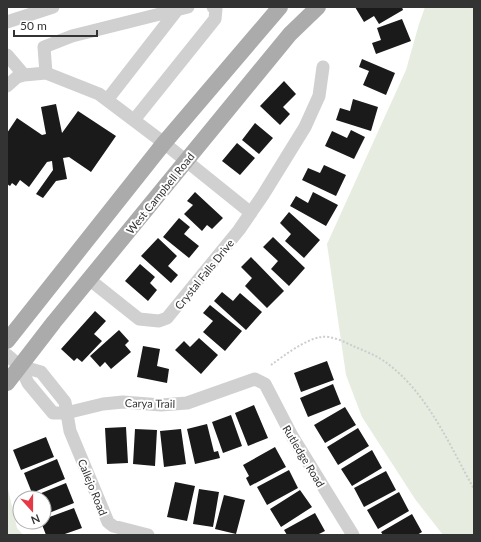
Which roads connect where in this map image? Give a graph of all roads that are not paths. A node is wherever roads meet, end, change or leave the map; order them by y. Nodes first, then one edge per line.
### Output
1 (53, 7) edge
2 (213, 7) edge
3 (280, 7) edge
4 (318, 7) edge
5 (182, 8) edge
6 (7, 22) edge
7 (7, 55) edge
8 (324, 67) dead end
9 (46, 73) junction
10 (24, 75) junction
11 (7, 86) edge
12 (107, 100) junction
13 (134, 120) junction
14 (164, 143) junction
15 (186, 161) junction
16 (251, 213) junction
17 (90, 280) junction
18 (14, 324) edge
19 (7, 341) edge
20 (7, 355) edge
21 (20, 366) junction
22 (255, 379) joint
23 (7, 383) edge
24 (66, 413) junction
25 (148, 535) edge
26 (353, 535) edge

1 - 6 street
2 - 13 street
3 - 14 main road
4 - 15 main road, West Campbell Road
5 - 9 street
5 - 12 street
7 - 10 street
8 - 16 street, Crystal Falls Drive
9 - 10 street
9 - 12 street
10 - 11 street
12 - 13 street
13 - 14 street
14 - 15 street
14 - 18 main road
15 - 16 street
15 - 17 main road, West Campbell Road
16 - 17 street, Crystal Falls Drive
17 - 21 main road, West Campbell Road
18 - 19 main road
20 - 21 street, Callejo Road
21 - 23 main road, West Campbell Road
21 - 24 street, Callejo Road
22 - 24 street, Carya Trail
22 - 26 street, Rutledge Road
24 - 25 street, Callejo Road

